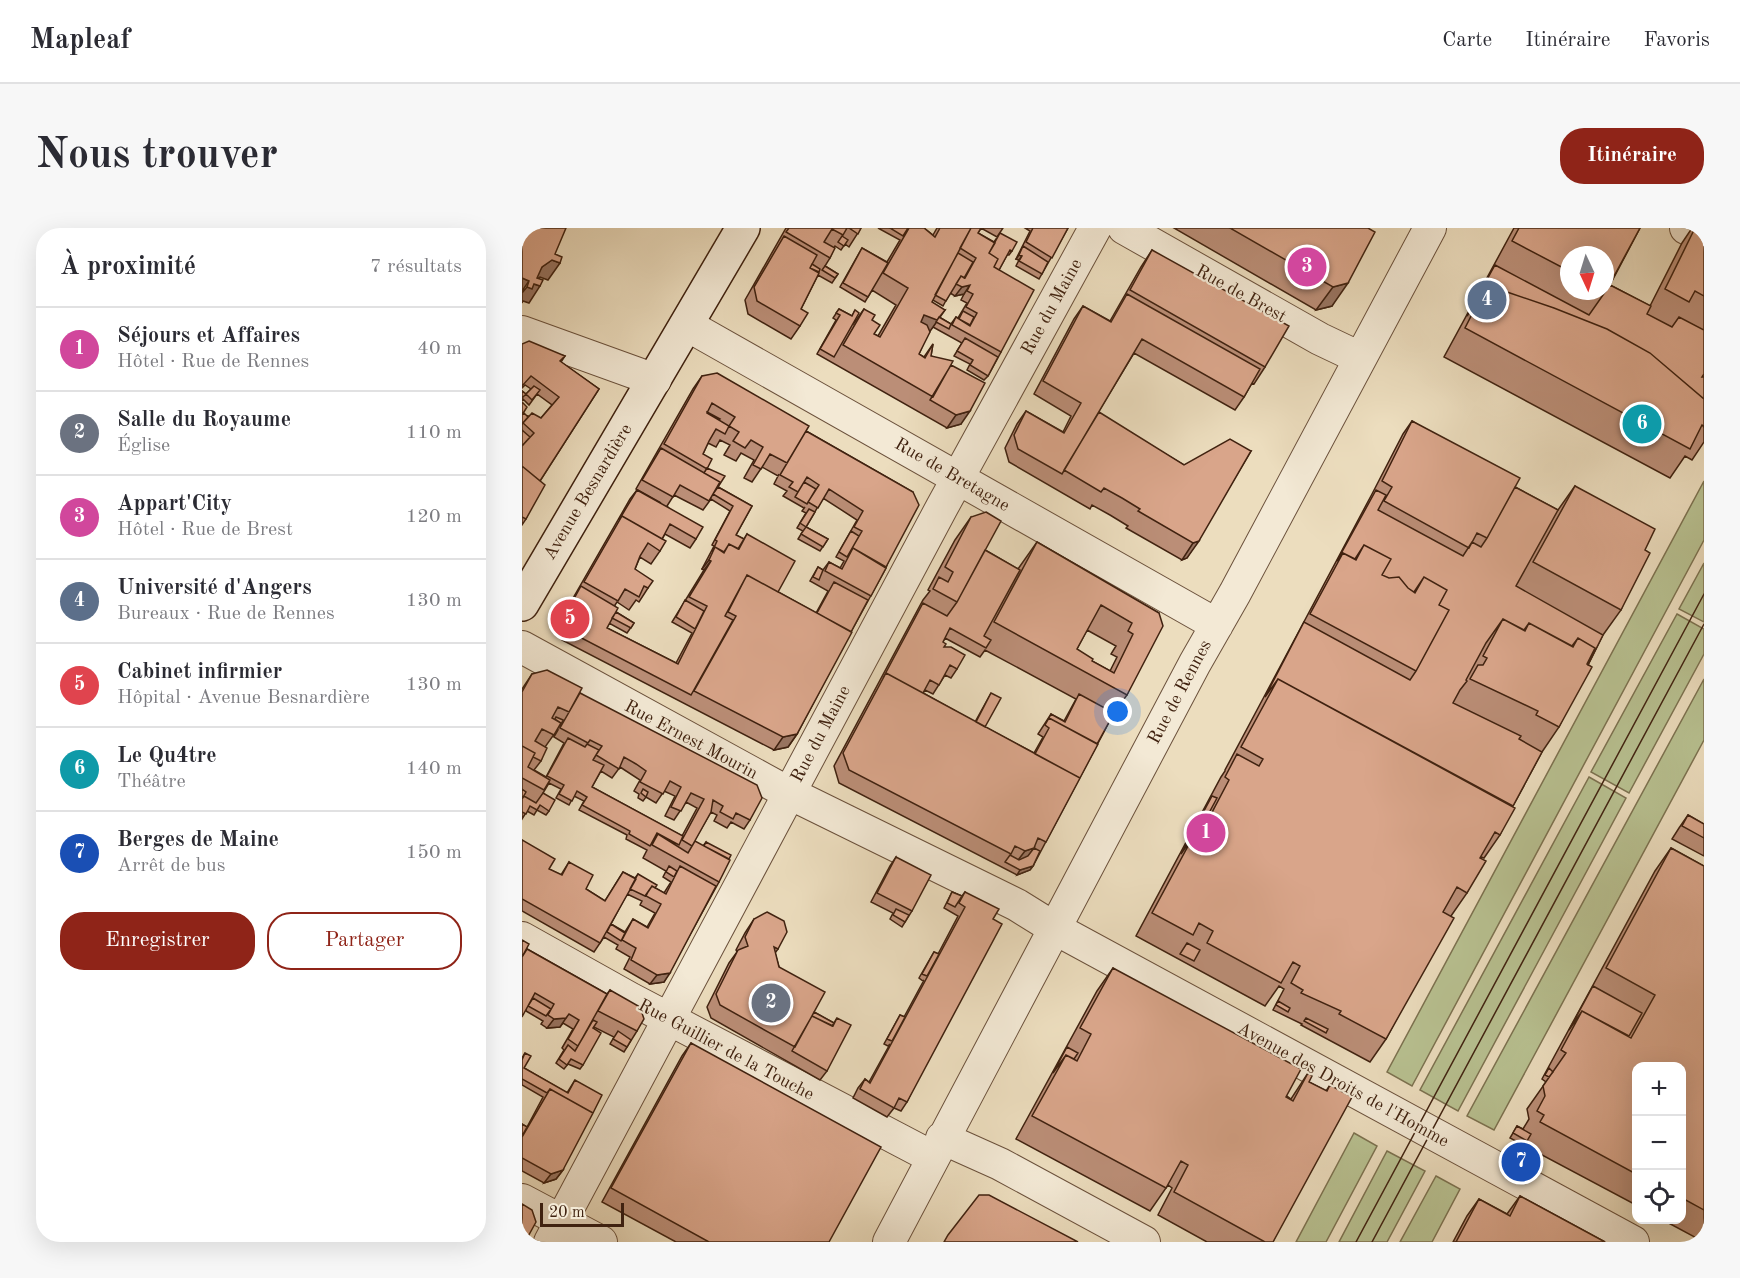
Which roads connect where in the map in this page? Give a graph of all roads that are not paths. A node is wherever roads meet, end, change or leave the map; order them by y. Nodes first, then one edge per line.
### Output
1 (743, 228) edge
2 (1095, 228) edge
3 (1124, 228) edge
4 (1430, 228) edge
5 (1686, 228) edge
6 (1704, 237) edge
7 (687, 325) junction
8 (522, 332) edge
9 (1360, 358) junction
10 (654, 380) junction
11 (958, 478) junction
12 (522, 604) edge
13 (1217, 625) junction
14 (522, 647) edge
15 (789, 793) junction
16 (1054, 928) junction
17 (522, 938) edge
18 (668, 1019) junction
19 (937, 1148) junction
20 (522, 1200) edge
21 (555, 1232) edge
22 (601, 1242) edge
23 (889, 1242) edge
24 (1144, 1242) edge
25 (1633, 1242) edge

1 - 7 main road, Avenue Besnardière
2 - 11 street, Rue du Maine
3 - 9 street, Rue de Brest
4 - 9 street, Rue de Rennes
5 - 6 street
7 - 10 main road, Avenue Besnardière
7 - 11 street, Rue de Bretagne
8 - 10 street
9 - 13 street, Rue de Rennes
10 - 12 main road, Avenue Besnardière
11 - 13 street, Rue de Bretagne
11 - 15 street, Rue du Maine
13 - 16 street, Rue de Rennes
14 - 15 street, Rue Ernest Mourin
15 - 16 street, Rue Ernest Mourin
15 - 18 street, Rue du Maine
16 - 19 street, Rue de Rennes
16 - 25 street, Avenue des Droits de l'Homme
17 - 18 street, Rue Guillier de la Touche
18 - 19 street, Rue Guillier de la Touche
18 - 21 street, Rue du Maine
19 - 23 street, Rue de Rennes
19 - 24 street, Rue Guillier de la Touche
20 - 21 street
21 - 22 street

